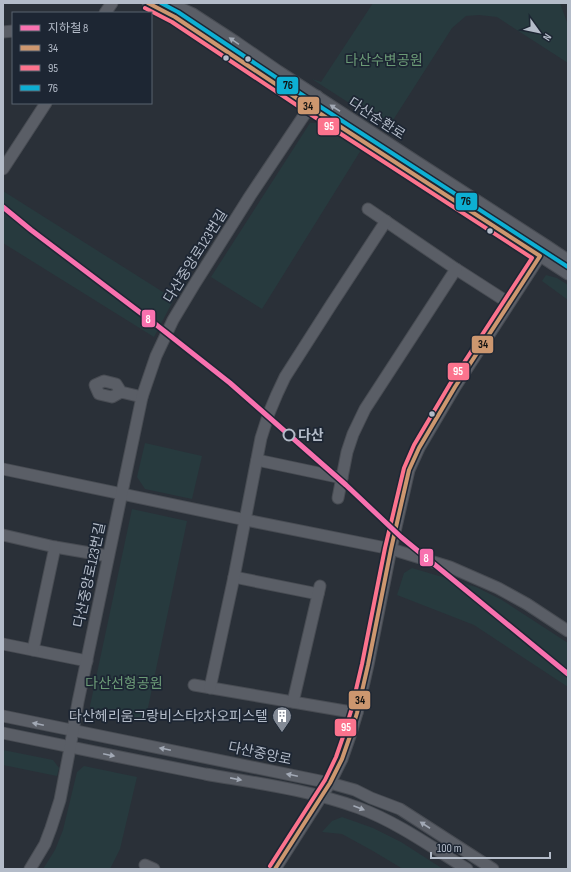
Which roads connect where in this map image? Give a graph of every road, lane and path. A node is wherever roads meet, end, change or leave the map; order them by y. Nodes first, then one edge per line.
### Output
1 (112, 3) edge
2 (148, 3) edge
3 (169, 3) edge
4 (106, 12) edge
5 (317, 96) junction
6 (45, 104) edge
7 (310, 107) junction
8 (3, 169) edge
9 (368, 209) dead end
10 (386, 221) junction
11 (540, 256) junction
12 (568, 260) edge
13 (456, 269) junction
14 (568, 274) edge
15 (509, 303) junction
16 (122, 392) dead end
17 (142, 397) junction
18 (257, 460) junction
19 (3, 469) edge
20 (342, 478) junction
21 (121, 494) junction
22 (338, 498) dead end
23 (246, 520) junction
24 (3, 535) edge
25 (55, 547) junction
26 (391, 549) junction
27 (108, 556) junction
28 (234, 577) junction
29 (568, 632) edge
30 (3, 644) edge
31 (33, 650) junction
32 (87, 661) junction
33 (194, 685) dead end
34 (210, 688) junction
35 (293, 702) junction
36 (357, 713) junction
37 (3, 716) edge
38 (73, 731) junction
39 (3, 733) edge
40 (70, 748) junction
41 (330, 783) junction
42 (322, 797) junction
43 (30, 869) edge
44 (275, 869) edge
45 (467, 869) edge
46 (493, 869) edge

1 - 4 street
2 - 7 street, 다산순환로
5 -> 3 street, 다산순환로
5 - 7 street, 다산중앙로123번길
12 -> 5 street, 다산순환로
6 - 8 street
7 - 11 street, 다산순환로
7 - 17 street, 다산중앙로123번길
9 - 10 street
10 - 13 street
10 - 18 street
11 - 14 street, 다산순환로
11 - 15 street
13 - 15 street
13 - 20 street
15 - 26 street
16 - 17 street
17 - 21 street, 다산중앙로123번길
18 - 20 street
18 - 23 street
19 - 21 street
20 - 22 street
21 - 23 street
21 - 27 street, 다산중앙로123번길
23 - 26 street
23 - 28 street
24 - 25 street
25 - 27 street
25 - 31 street
26 - 29 street
26 - 36 street
27 - 32 street, 다산중앙로123번길
28 - 34 street
28 - 35 street
30 - 31 street
31 - 32 street
32 - 38 street, 다산중앙로123번길
33 - 34 street
34 - 35 street
35 - 36 street
36 - 41 street
38 -> 37 street, 다산중앙로
38 - 40 street, 다산중앙로123번길
41 -> 38 street, 다산중앙로
39 - 40 street
40 -> 42 street
40 - 43 street, 다산중앙로123번길
41 - 42 street
46 -> 41 street, 다산중앙로
42 - 44 street
42 -> 45 street

